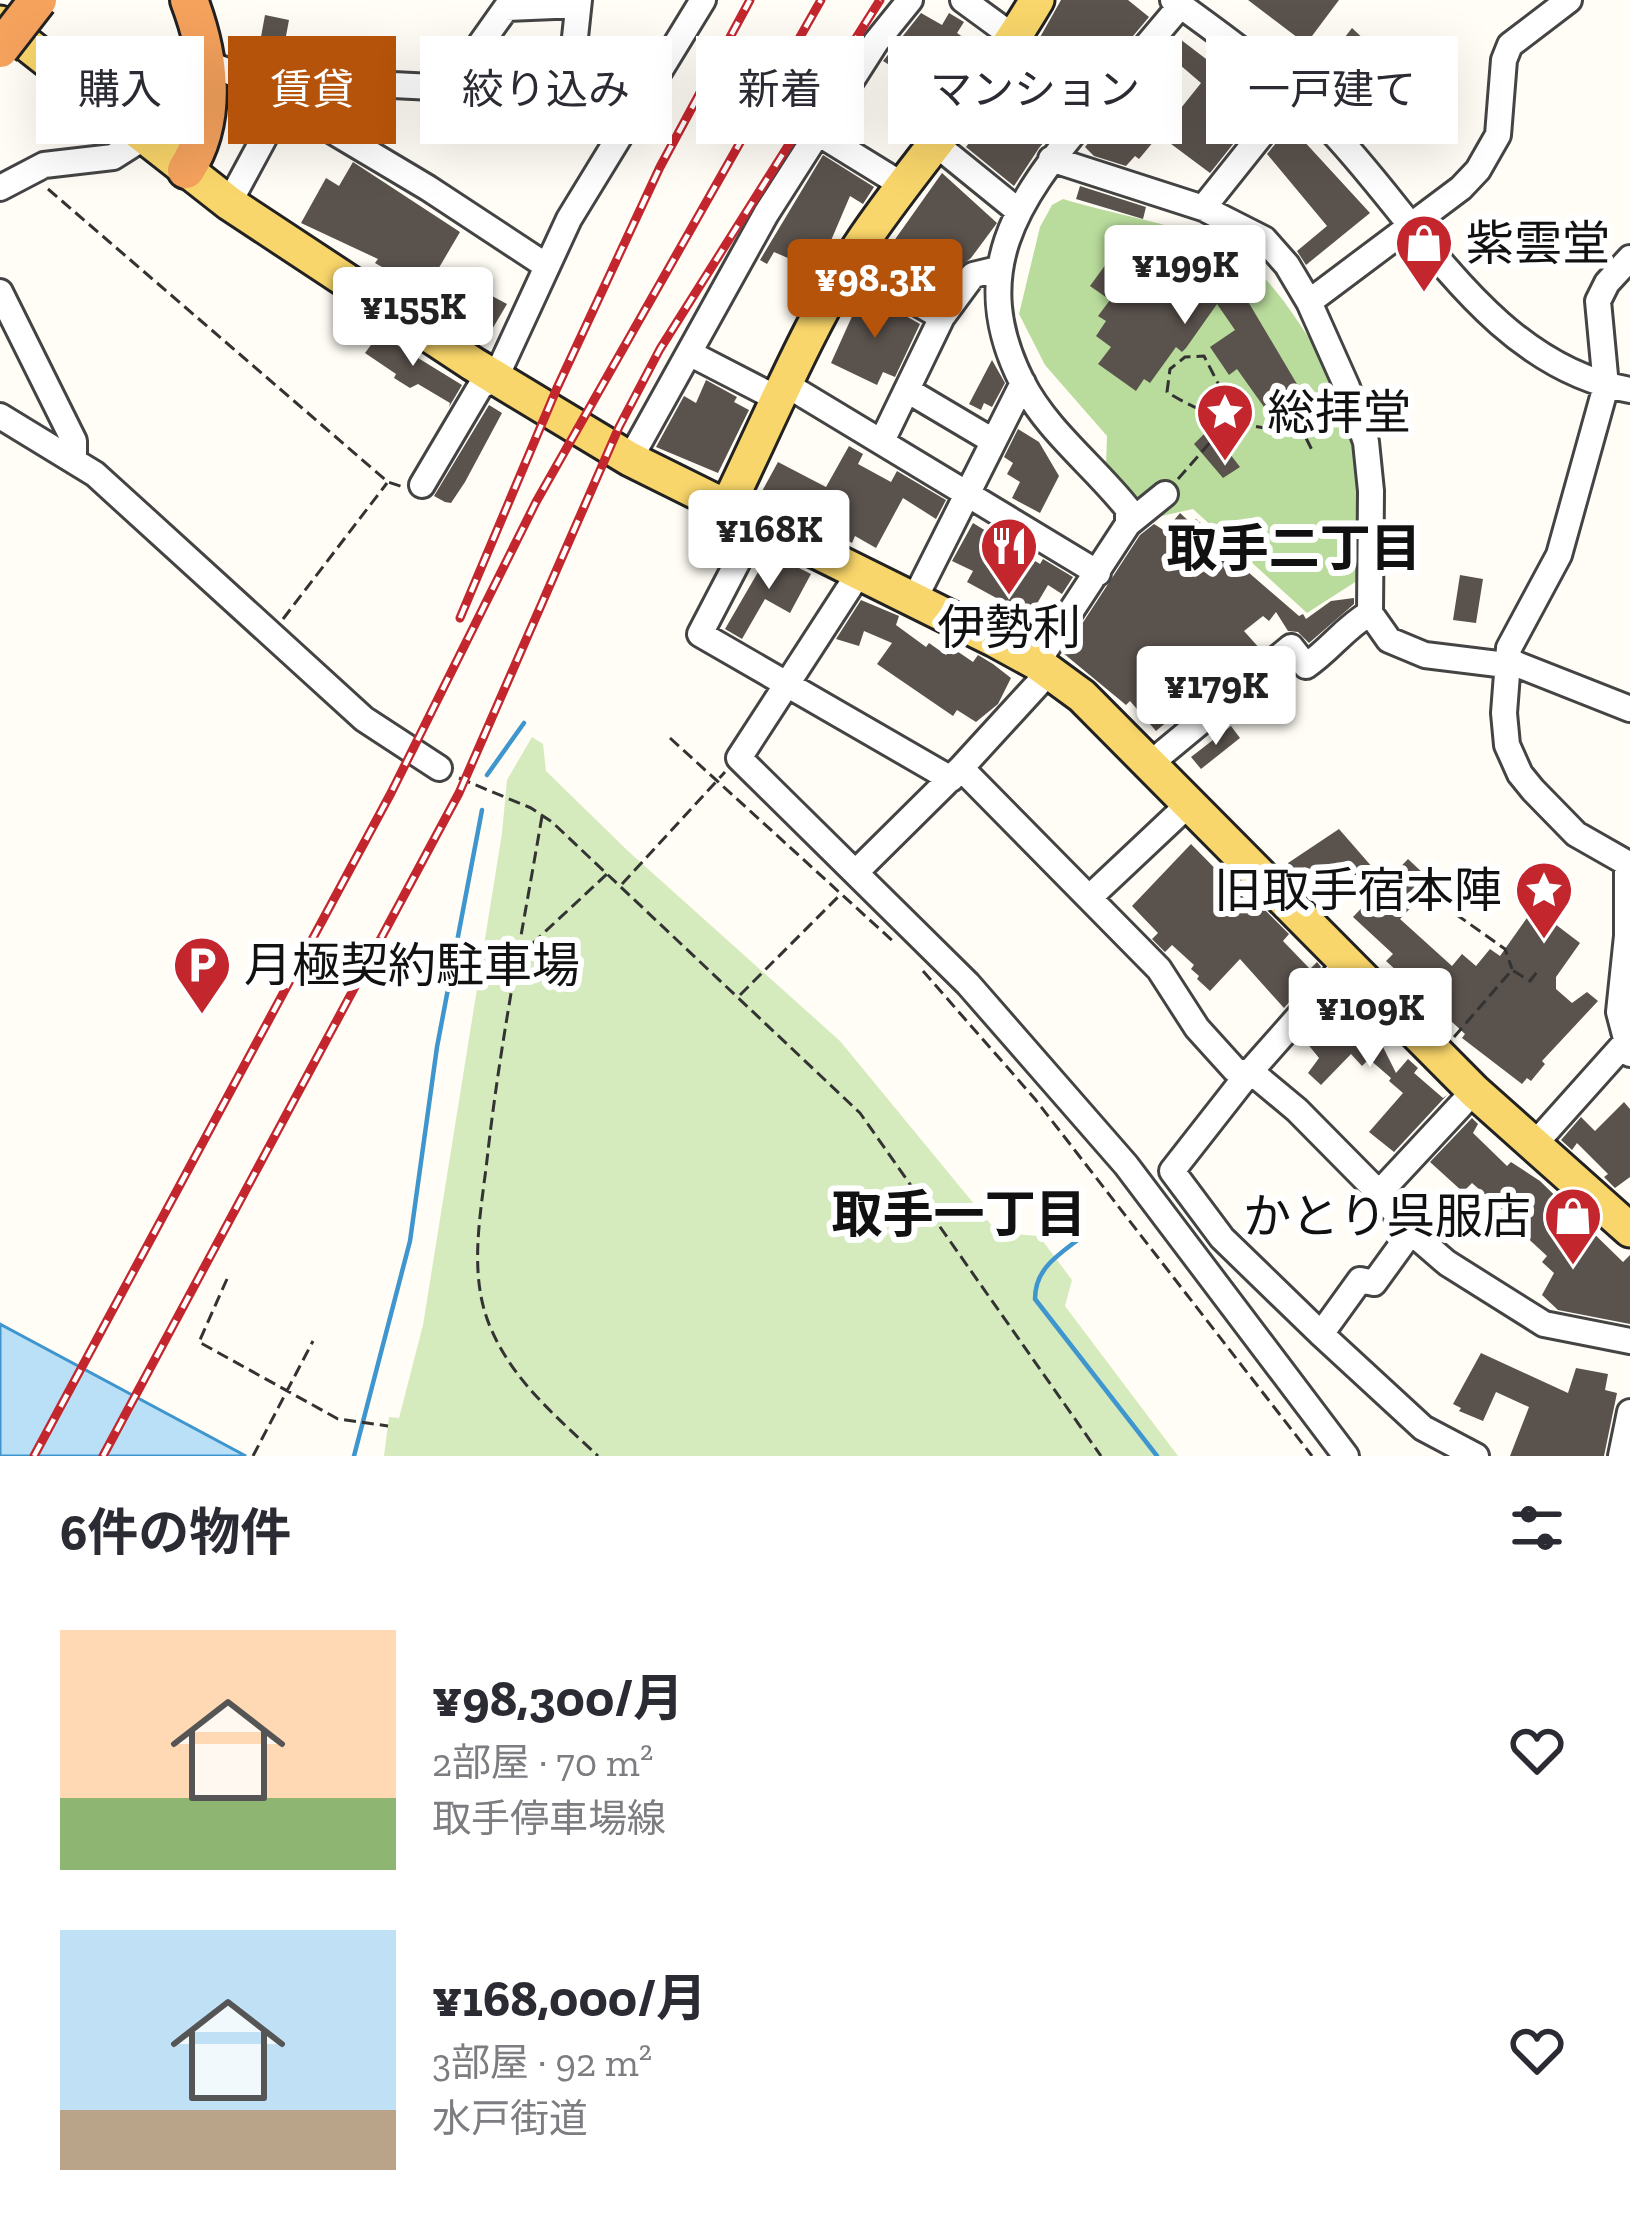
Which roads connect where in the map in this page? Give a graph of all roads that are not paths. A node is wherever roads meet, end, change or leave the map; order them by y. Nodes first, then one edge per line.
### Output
1 (19, 0) edge
2 (38, 0) edge
3 (189, 0) edge
4 (704, 0) edge
5 (910, 0) edge
6 (1037, 0) edge
7 (1568, 0) edge
8 (971, 2) edge
9 (579, 3) edge
10 (1177, 3) edge
11 (0, 27) edge
12 (575, 36) edge
13 (1013, 36) edge
14 (1016, 36) edge
15 (1219, 36) edge
16 (0, 49) edge
17 (672, 51) edge
18 (36, 55) edge
19 (864, 61) edge
20 (206, 62) junction
21 (228, 71) edge
22 (396, 85) edge
23 (134, 144) edge
24 (151, 144) edge
25 (261, 144) edge
26 (355, 144) edge
27 (616, 144) edge
28 (811, 144) edge
29 (836, 144) edge
30 (1254, 144) edge
31 (1343, 144) edge
32 (937, 145) joint
33 (1051, 159) junction
34 (185, 170) junction
35 (904, 186) junction
36 (0, 188) edge
37 (229, 202) junction
38 (1203, 208) junction
39 (1017, 210) junction
40 (1411, 223) junction
41 (1630, 257) edge
42 (848, 264) junction
43 (545, 265) junction
44 (998, 268) junction
45 (0, 292) edge
46 (1309, 302) junction
47 (942, 317) junction
48 (689, 353) junction
49 (496, 377) junction
50 (1023, 383) junction
51 (1618, 388) edge
52 (907, 390) junction
53 (784, 393) junction
54 (0, 416) edge
55 (882, 441) junction
56 (993, 441) junction
57 (74, 459) junction
58 (630, 459) junction
59 (414, 486) road end
60 (1165, 494) road end
61 (968, 495) junction
62 (727, 507) junction
63 (1129, 524) junction
64 (750, 538) dead end
65 (859, 573) junction
66 (1098, 573) junction
67 (914, 600) junction
68 (1370, 613) junction
69 (1506, 662) junction
70 (1043, 668) junction
71 (786, 683) junction
72 (1630, 709) edge
73 (1163, 753) dead end
74 (439, 768) road end
75 (956, 773) junction
76 (1191, 802) junction
77 (857, 871) junction
78 (1090, 897) junction
79 (1628, 910) edge
80 (1347, 962) junction
81 (1628, 1048) edge
82 (1249, 1074) junction
83 (1474, 1090) junction
84 (1533, 1145) junction
85 (1379, 1192) junction
86 (1630, 1229) edge
87 (1412, 1232) junction
88 (1222, 1238) junction
89 (1187, 1243) junction
90 (1321, 1334) junction
91 (1630, 1342) edge
92 (1630, 1412) edge
93 (1346, 1456) edge
94 (1477, 1456) edge
95 (1621, 1456) edge

1 - 11 highway
2 - 16 highway, bridge
3 - 20 highway
4 - 17 street
5 - 19 street
6 - 14 main road
7 - 40 street
8 - 13 street
9 - 12 street
9 - 22 street
10 - 15 street
10 - 33 street
11 - 18 main road
20 - 21 street
20 - 34 highway
23 - 36 street
24 - 34 main road
25 - 37 street
26 - 43 street
27 - 43 street
28 - 48 street
29 - 35 street
30 - 38 street
31 - 40 street
32 - 35 main road
32 - 39 street
33 - 38 street
33 - 39 street
34 - 37 main road
35 - 42 main road
37 - 49 main road
38 - 46 street
39 - 44 street
40 - 46 street
40 - 51 street
41 - 51 street
42 - 47 street
42 - 53 main road
43 - 49 street
44 - 47 street
44 - 50 street
45 - 57 street
46 - 68 street
47 - 52 street
48 - 53 street
48 - 58 street
49 - 58 main road
49 - 59 street
50 - 56 street
50 - 63 street
51 - 69 street
52 - 55 street
52 - 56 street
53 - 55 street
53 - 62 main road
54 - 57 street
55 - 61 street
56 - 61 street
57 - 74 street
58 - 62 main road
60 - 63 street
61 - 66 street
61 - 67 street
62 - 65 main road
63 - 66 street
64 - 71 street
65 - 67 main road
65 - 71 street
66 - 70 street
67 - 70 main road
68 - 69 street
68 - 73 street
69 - 72 street
69 - 79 street
70 - 75 street
70 - 76 main road
71 - 75 street
71 - 77 street
75 - 77 street
75 - 78 street
76 - 78 street
76 - 80 main road
77 - 89 street
78 - 82 street
79 - 81 street
80 - 82 street
80 - 83 main road
81 - 84 street
82 - 85 street
82 - 88 street
83 - 84 main road
83 - 85 street
84 - 86 main road
85 - 87 street
87 - 90 street
87 - 91 street
88 - 89 street
88 - 90 street
89 - 93 street
90 - 94 street
92 - 95 street

